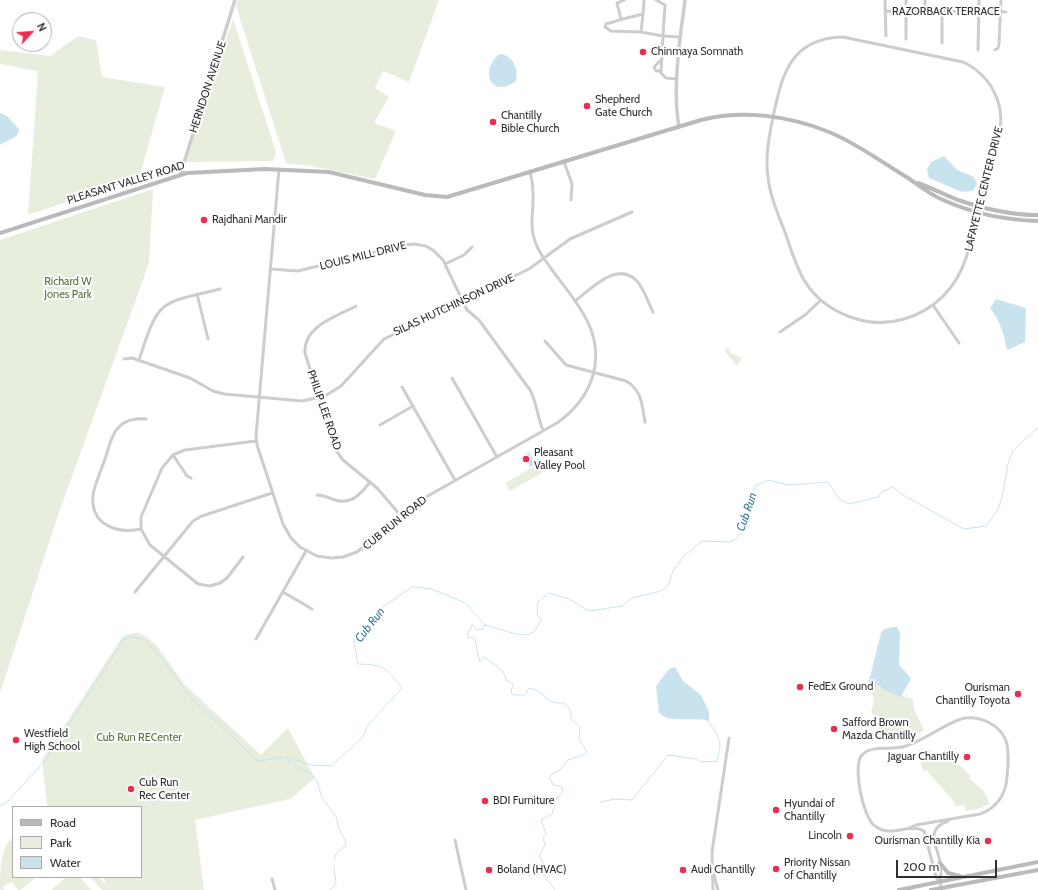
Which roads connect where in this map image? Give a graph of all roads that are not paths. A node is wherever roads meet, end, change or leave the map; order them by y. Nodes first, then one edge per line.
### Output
1 (236, 0) edge
2 (624, 0) edge
3 (644, 0) edge
4 (656, 0) edge
5 (685, 0) edge
6 (885, 0) edge
7 (906, 0) edge
8 (925, 0) edge
9 (979, 0) edge
10 (1000, 0) edge
11 (925, 11) junction
12 (942, 11) junction
13 (885, 12) junction
14 (906, 12) junction
15 (978, 12) junction
16 (1000, 12) junction
17 (1006, 12) dead end
18 (643, 14) junction
19 (623, 19) junction
20 (641, 32) junction
21 (663, 36) junction
22 (886, 36) dead end
23 (680, 37) junction
24 (906, 39) dead end
25 (942, 43) dead end
26 (978, 50) dead end
27 (995, 50) dead end
28 (661, 60) junction
29 (660, 71) junction
30 (677, 79) junction
31 (773, 118) junction
32 (679, 127) junction
33 (564, 162) junction
34 (279, 169) junction
35 (530, 172) junction
36 (182, 174) junction
37 (916, 182) junction
38 (571, 200) dead end
39 (980, 207) junction
40 (632, 212) dead end
41 (978, 213) junction
42 (1038, 215) edge
43 (1038, 221) edge
44 (0, 233) edge
45 (472, 247) dead end
46 (544, 259) junction
47 (444, 264) junction
48 (270, 269) junction
49 (220, 289) dead end
50 (197, 294) junction
51 (821, 300) junction
52 (462, 301) junction
53 (575, 301) junction
54 (933, 305) junction
55 (356, 306) dead end
56 (653, 312) dead end
57 (780, 332) dead end
58 (208, 339) dead end
59 (546, 341) dead end
60 (959, 343) dead end
61 (124, 359) dead end
62 (139, 360) junction
63 (593, 373) junction
64 (452, 378) dead end
65 (402, 387) dead end
66 (259, 398) junction
67 (319, 399) junction
68 (413, 406) junction
69 (146, 419) dead end
70 (645, 422) dead end
71 (380, 425) dead end
72 (543, 430) junction
73 (256, 441) junction
74 (173, 455) junction
75 (496, 457) junction
76 (191, 478) dead end
77 (455, 480) junction
78 (370, 482) junction
79 (272, 493) junction
80 (317, 495) dead end
81 (401, 516) junction
82 (142, 529) junction
83 (306, 552) junction
84 (163, 556) junction
85 (243, 558) dead end
86 (135, 592) dead end
87 (283, 592) junction
88 (312, 609) dead end
89 (256, 639) dead end
90 (729, 738) dead end
91 (949, 820) junction
92 (907, 829) junction
93 (455, 840) dead end
94 (1038, 862) edge
95 (940, 863) junction
96 (712, 865) junction
97 (1038, 870) edge
98 (962, 877) junction
99 (272, 879) dead end
100 (940, 882) junction
101 (941, 889) edge
102 (276, 890) edge
103 (466, 890) edge
104 (713, 890) edge
105 (718, 890) edge
106 (899, 890) edge
107 (931, 890) edge

1 - 36 street, HERNDON AVENUE
2 - 19 street
3 - 18 street
4 - 21 street
5 - 23 street
6 - 13 street
7 - 14 street
8 - 11 street
9 - 15 street
10 - 16 street
11 - 12 street, RAZORBACK TERRACE
11 - 14 street, RAZORBACK TERRACE
12 - 15 street, RAZORBACK TERRACE
12 - 25 street
13 - 14 street, RAZORBACK TERRACE
13 - 22 street
14 - 24 street
15 - 16 street, RAZORBACK TERRACE
15 - 26 street
16 - 17 street, RAZORBACK TERRACE
16 - 27 street
18 - 19 street
18 - 20 street
19 - 20 street
20 - 21 street
21 - 23 street
21 - 28 street
23 - 30 street
28 - 29 street
28 - 29 street
29 - 30 street
30 - 32 street
31 - 32 main road, PLEASANT VALLEY ROAD
31 - 37 main road, PLEASANT VALLEY ROAD
31 - 39 street, LAFAYETTE CENTER DRIVE
31 - 51 street, LAFAYETTE CENTER DRIVE
32 - 33 main road, PLEASANT VALLEY ROAD
33 - 35 main road, PLEASANT VALLEY ROAD
33 - 38 street
34 - 35 main road, PLEASANT VALLEY ROAD
34 - 36 main road, PLEASANT VALLEY ROAD
34 - 48 street
35 - 46 street, CUB RUN ROAD
36 - 44 main road, PLEASANT VALLEY ROAD
37 - 39 main road, PLEASANT VALLEY ROAD
37 - 41 main road, PLEASANT VALLEY ROAD
39 - 41 street, LAFAYETTE CENTER DRIVE
39 - 42 main road, PLEASANT VALLEY ROAD
40 - 46 street, SILAS HUTCHINSON DRIVE
41 - 43 main road, PLEASANT VALLEY ROAD
41 - 54 street, LAFAYETTE CENTER DRIVE
45 - 47 street
46 - 52 street, SILAS HUTCHINSON DRIVE
46 - 53 street, CUB RUN ROAD
47 - 48 street, LOUIS MILL DRIVE
47 - 52 street, LOUIS MILL DRIVE
48 - 66 street
49 - 50 street
50 - 58 street
50 - 62 street
51 - 54 street, LAFAYETTE CENTER DRIVE
51 - 57 street
52 - 67 street, SILAS HUTCHINSON DRIVE
52 - 72 street, LOUIS MILL DRIVE
53 - 56 street
53 - 63 street, CUB RUN ROAD
54 - 60 street
55 - 67 street, PHILIP LEE ROAD
59 - 63 street
61 - 62 street, SILAS HUTCHINSON DRIVE
62 - 66 street, SILAS HUTCHINSON DRIVE
63 - 70 street
63 - 72 street, CUB RUN ROAD
64 - 75 street
65 - 68 street
66 - 67 street, SILAS HUTCHINSON DRIVE
66 - 73 street
67 - 78 street, PHILIP LEE ROAD
68 - 71 street
68 - 77 street
69 - 82 street
72 - 75 street, CUB RUN ROAD
73 - 74 street
73 - 79 street
74 - 76 street
74 - 82 street
75 - 77 street, CUB RUN ROAD
77 - 81 street, CUB RUN ROAD
78 - 80 street
78 - 81 street, PHILIP LEE ROAD
79 - 83 street
79 - 84 street
81 - 83 street, CUB RUN ROAD
82 - 84 street
83 - 87 street
84 - 85 street
84 - 86 street
87 - 88 street
87 - 89 street
90 - 96 street
91 - 92 street
91 - 92 street
91 - 95 street
92 - 100 street
93 - 103 street
94 - 98 main road
95 - 98 main road
95 - 100 street
96 - 104 street
96 - 105 street
97 - 101 main road
98 - 100 main road
99 - 102 street
100 - 101 street
100 - 106 main road
101 - 107 main road

